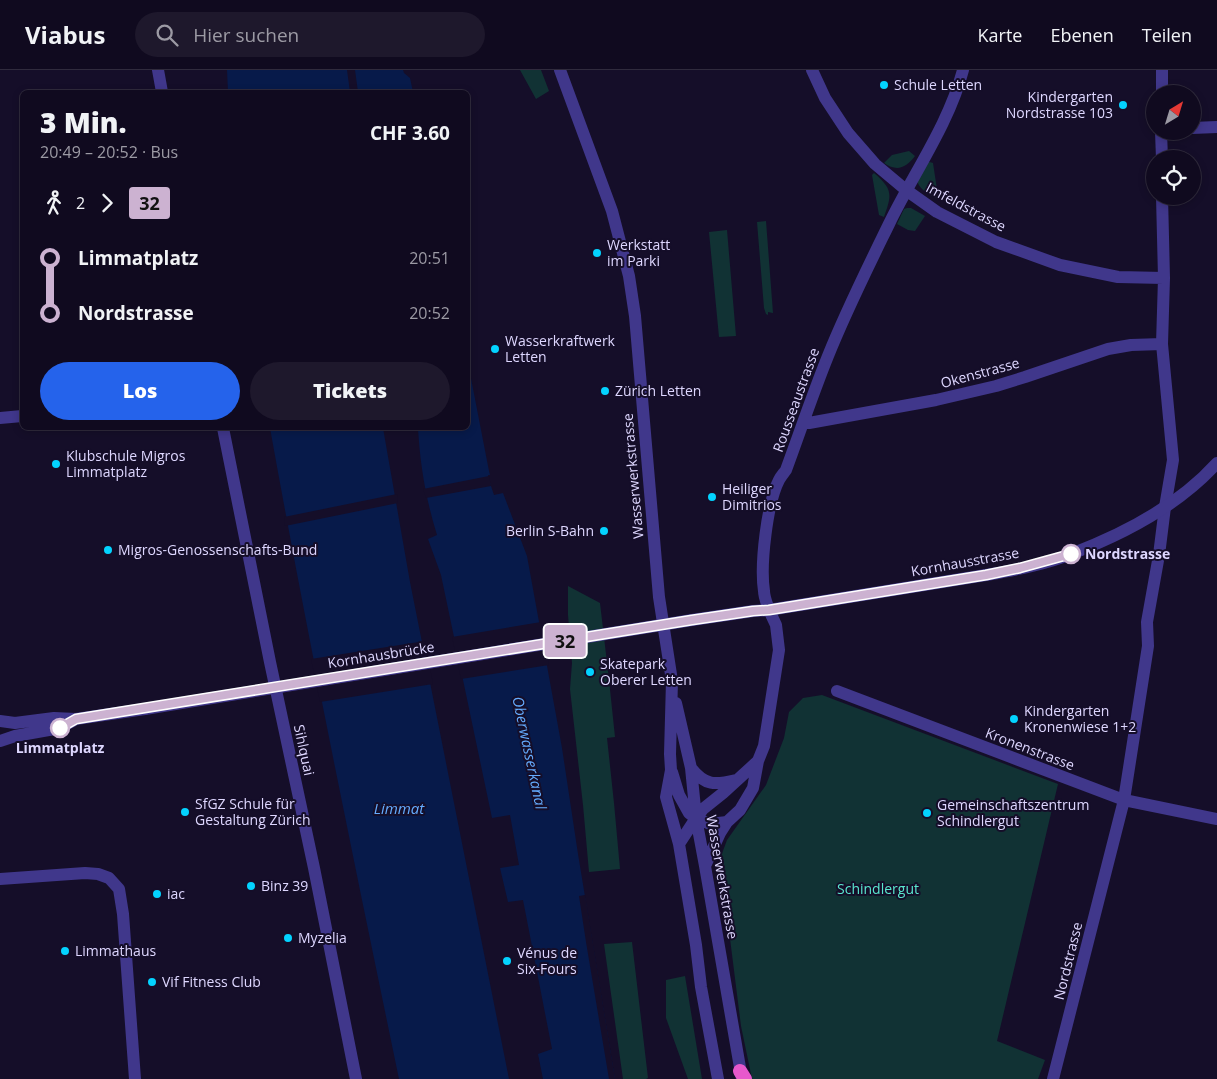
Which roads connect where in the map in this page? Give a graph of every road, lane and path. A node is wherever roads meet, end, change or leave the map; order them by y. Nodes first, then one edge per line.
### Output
1 (158, 70) edge
2 (560, 70) edge
3 (812, 70) edge
4 (963, 70) edge
5 (1162, 70) edge
6 (1162, 85) edge
7 (162, 90) edge
8 (1217, 127) edge
9 (1201, 128) edge
10 (906, 190) junction
11 (1162, 205) edge
12 (1164, 278) junction
13 (1162, 344) junction
14 (20, 416) edge
15 (0, 418) edge
16 (803, 423) junction
17 (223, 430) edge
18 (1216, 468) edge
19 (1165, 507) junction
20 (769, 610) junction
21 (692, 620) joint
22 (672, 680) junction
23 (836, 691) dead end
24 (76, 719) junction
25 (0, 720) edge
26 (0, 741) edge
27 (758, 761) junction
28 (691, 768) junction
29 (672, 770) junction
30 (738, 779) junction
31 (1124, 800) junction
32 (696, 818) junction
33 (1217, 819) edge
34 (727, 822) junction
35 (679, 844) junction
36 (705, 866) junction
37 (0, 879) edge
38 (742, 1076) edge
39 (135, 1079) edge
40 (356, 1079) edge
41 (718, 1079) edge
42 (1054, 1079) edge

1 - 7 street
2 - 22 street, Wasserwerkstrasse
3 - 10 street, Imfeldstrasse
4 - 10 street, Rousseaustrasse
5 - 6 street
8 - 9 street
10 - 12 street, Imfeldstrasse
10 - 16 street, Rousseaustrasse
11 - 12 street, Nordstrasse
12 - 13 street, Nordstrasse
13 - 16 street, Okenstrasse
13 - 19 street, Nordstrasse
14 - 15 street
16 - 20 street, Rousseaustrasse
17 - 40 street, Sihlquai
18 - 19 street, Kornhausstrasse
19 - 20 street, Kornhausstrasse
19 - 31 street, Nordstrasse
20 - 21 street, Kornhausstrasse
20 - 27 street, Rousseaustrasse
21 - 24 street, Kornhausbrücke, bridge
22 - 28 street, Wasserwerkstrasse
22 - 29 street, Wasserwerkstrasse
23 - 31 street, Kronenstrasse
24 - 25 street
24 - 26 street
27 - 30 street
27 - 34 street, Rousseaustrasse
28 - 30 street
28 - 32 street, Wasserwerkstrasse
29 - 32 street
29 - 35 street, Wasserwerkstrasse
30 - 32 street
31 - 33 street, Kronenstrasse
31 - 42 street, Nordstrasse
32 - 34 street
32 - 35 street
32 - 36 street, Wasserwerkstrasse
34 - 36 street, Rousseaustrasse
35 - 41 street, Wasserwerkstrasse
36 - 38 street, Wasserwerkstrasse
37 - 39 street

